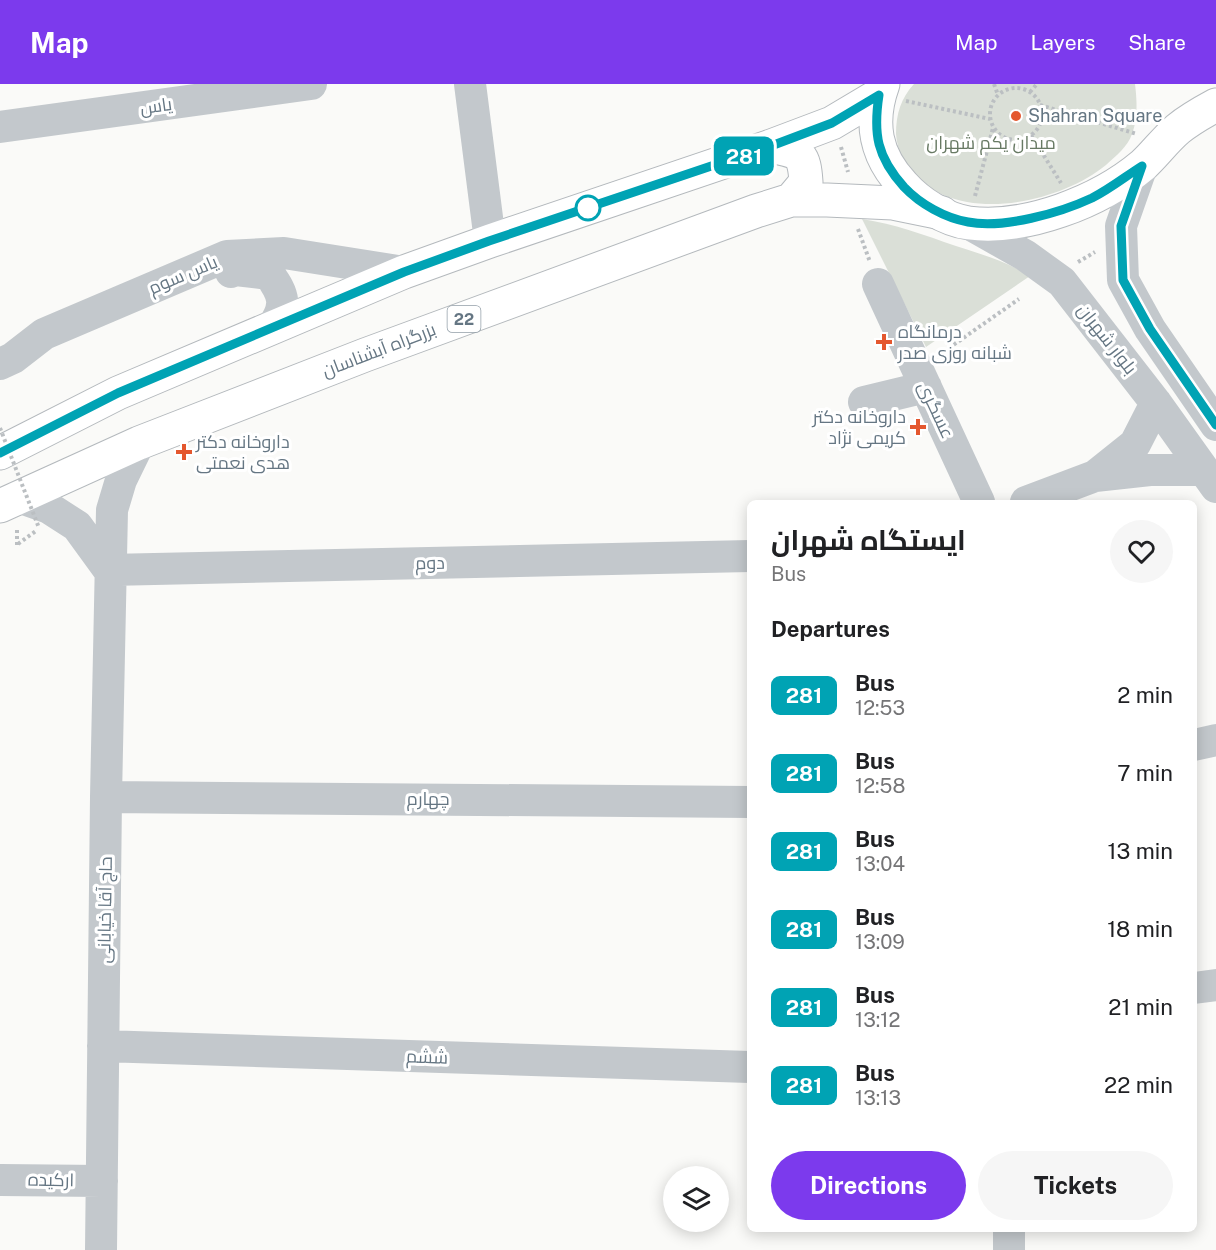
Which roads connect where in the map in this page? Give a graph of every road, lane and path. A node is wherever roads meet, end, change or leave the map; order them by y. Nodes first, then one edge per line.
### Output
1 (311, 84) edge
2 (470, 84) edge
3 (994, 84) edge
4 (1037, 84) edge
5 (881, 89) edge
6 (1030, 92) junction
7 (998, 95) junction
8 (1040, 105) junction
9 (1216, 105) edge
10 (990, 119) junction
11 (993, 127) junction
12 (0, 128) edge
13 (1031, 135) junction
14 (1165, 142) junction
15 (840, 145) dead end
16 (771, 146) junction
17 (1142, 166) junction
18 (848, 172) dead end
19 (791, 200) junction
20 (1075, 205) junction
21 (955, 218) junction
22 (855, 220) dead end
23 (489, 241) junction
24 (1100, 249) dead end
25 (1072, 265) dead end
26 (404, 272) junction
27 (878, 284) joint
28 (1019, 299) dead end
29 (272, 328) junction
30 (6, 361) edge
31 (921, 378) junction
32 (864, 402) dead end
33 (1156, 403) junction
34 (1216, 425) edge
35 (0, 428) edge
36 (139, 443) junction
37 (0, 453) edge
38 (1095, 476) junction
39 (1210, 479) edge
40 (978, 500) edge
41 (1031, 500) edge
42 (9, 502) edge
43 (17, 545) dead end
44 (747, 556) edge
45 (109, 570) junction
46 (1216, 740) edge
47 (1197, 744) edge
48 (106, 797) junction
49 (747, 801) edge
50 (1216, 985) edge
51 (1197, 988) edge
52 (103, 1046) junction
53 (747, 1067) edge
54 (0, 1180) edge
55 (102, 1181) junction
56 (1009, 1232) edge
57 (101, 1250) edge
58 (1009, 1250) edge

1 - 12 street, یاس
2 - 23 street
3 - 7 path
4 - 6 path
5 - 10 path
5 - 16 main road
5 - 21 main road
6 - 7 path
6 - 8 path
7 - 10 path
8 - 13 path
8 - 14 path
9 - 14 main road
10 - 11 path
11 - 13 path
11 - 21 path
13 - 20 path
14 - 17 main road
15 - 18 path
16 - 19 main road
16 - 23 main road
17 - 20 main road
17 - 34 street
19 - 21 main road, بزرگراه آبشناسان / 22
19 - 36 main road, بزرگراه آبشناسان / 22
20 - 21 main road
21 - 33 street, بلوار شهران
22 - 27 path
23 - 26 main road
24 - 25 path
26 - 29 main road
26 - 30 street, یاس سوم
27 - 31 street, عسگری
28 - 31 path
29 - 30 street, یاس سوم
29 - 37 main road
31 - 32 street
31 - 40 street, عسگری
33 - 38 street
33 - 39 street, بلوار شهران
35 - 43 path, bridge
36 - 42 main road, بزرگراه آبشناسان / 22
36 - 45 street, حاج آقا خیابانی
38 - 39 street
38 - 41 street
42 - 45 street
44 - 45 street, دوم
45 - 48 street, حاج آقا خیابانی
46 - 47 street
48 - 49 street, چهارم
48 - 52 street, حاج آقا خیابانی
50 - 51 street
52 - 53 street, ششم
52 - 55 street, حاج آقا خیابانی
54 - 55 street, ارکیده
55 - 57 street, حاج آقا خیابانی
56 - 58 street

